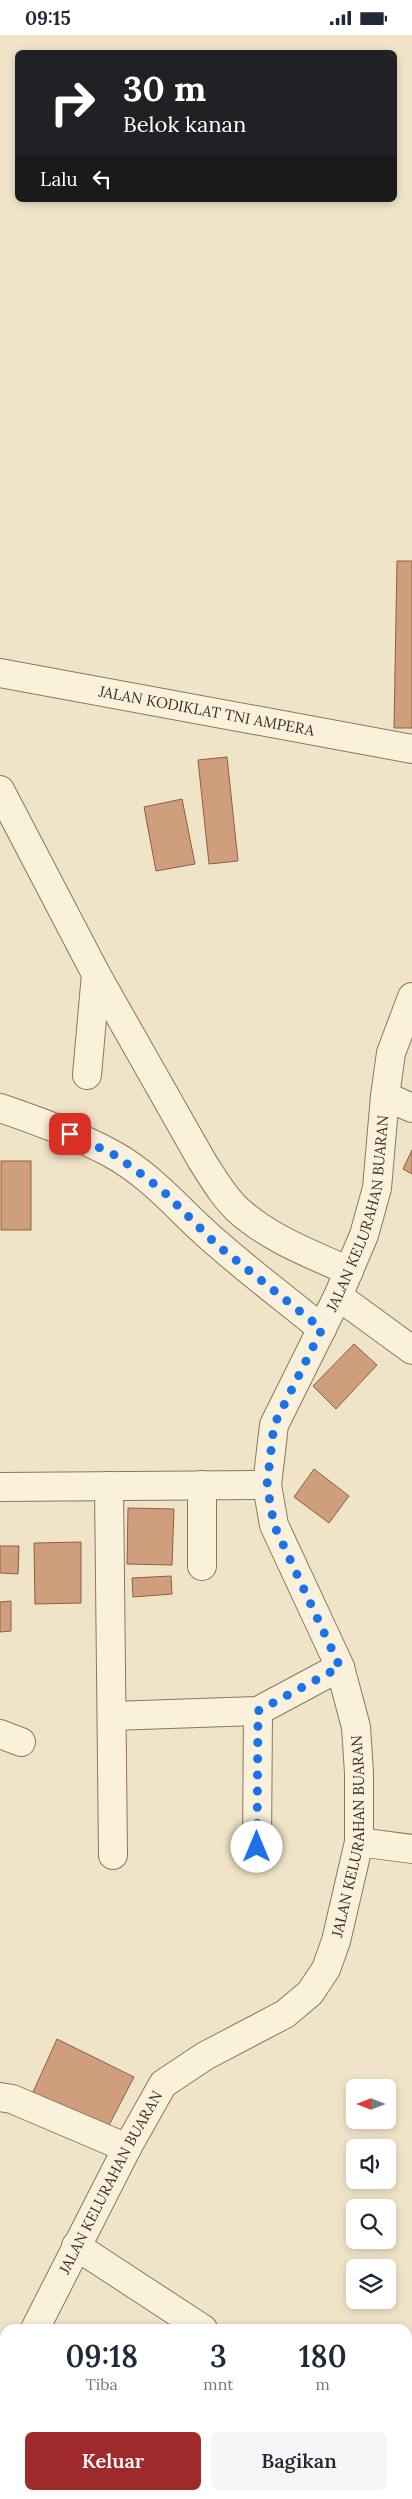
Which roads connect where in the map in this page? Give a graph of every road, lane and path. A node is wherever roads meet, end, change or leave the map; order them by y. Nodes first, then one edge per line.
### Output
1 (0, 673) edge
2 (412, 749) edge
3 (0, 790) edge
4 (96, 974) junction
5 (412, 997) edge
6 (87, 1075) dead end
7 (385, 1096) junction
8 (0, 1107) edge
9 (412, 1109) edge
10 (344, 1283) junction
11 (322, 1329) junction
12 (412, 1351) edge
13 (202, 1485) junction
14 (267, 1485) junction
15 (109, 1486) junction
16 (0, 1487) edge
17 (202, 1566) dead end
18 (340, 1667) junction
19 (258, 1711) junction
20 (112, 1716) junction
21 (358, 1842) junction
22 (257, 1847) dead end
23 (412, 1849) edge
24 (113, 1855) dead end
25 (0, 2097) edge
26 (126, 2148) junction
27 (76, 2245) junction
28 (37, 2324) edge
29 (195, 2324) edge

1 - 2 street, JALAN KODIKLAT TNI AMPERA
3 - 4 street
4 - 6 street
4 - 10 street
5 - 7 street, JALAN KELURAHAN BUARAN
7 - 9 street
7 - 10 street, JALAN KELURAHAN BUARAN
8 - 11 street
10 - 11 street, JALAN KELURAHAN BUARAN
10 - 12 street
11 - 14 street, JALAN KELURAHAN BUARAN
13 - 14 street
13 - 15 street
13 - 17 street
14 - 18 street, JALAN KELURAHAN BUARAN
15 - 16 street
15 - 20 street
18 - 19 street
18 - 21 street, JALAN KELURAHAN BUARAN
19 - 20 street
19 - 22 street
20 - 24 street
21 - 23 street
21 - 26 street, JALAN KELURAHAN BUARAN
25 - 26 street
26 - 27 street, JALAN KELURAHAN BUARAN
27 - 28 street, JALAN KELURAHAN BUARAN
27 - 29 street

